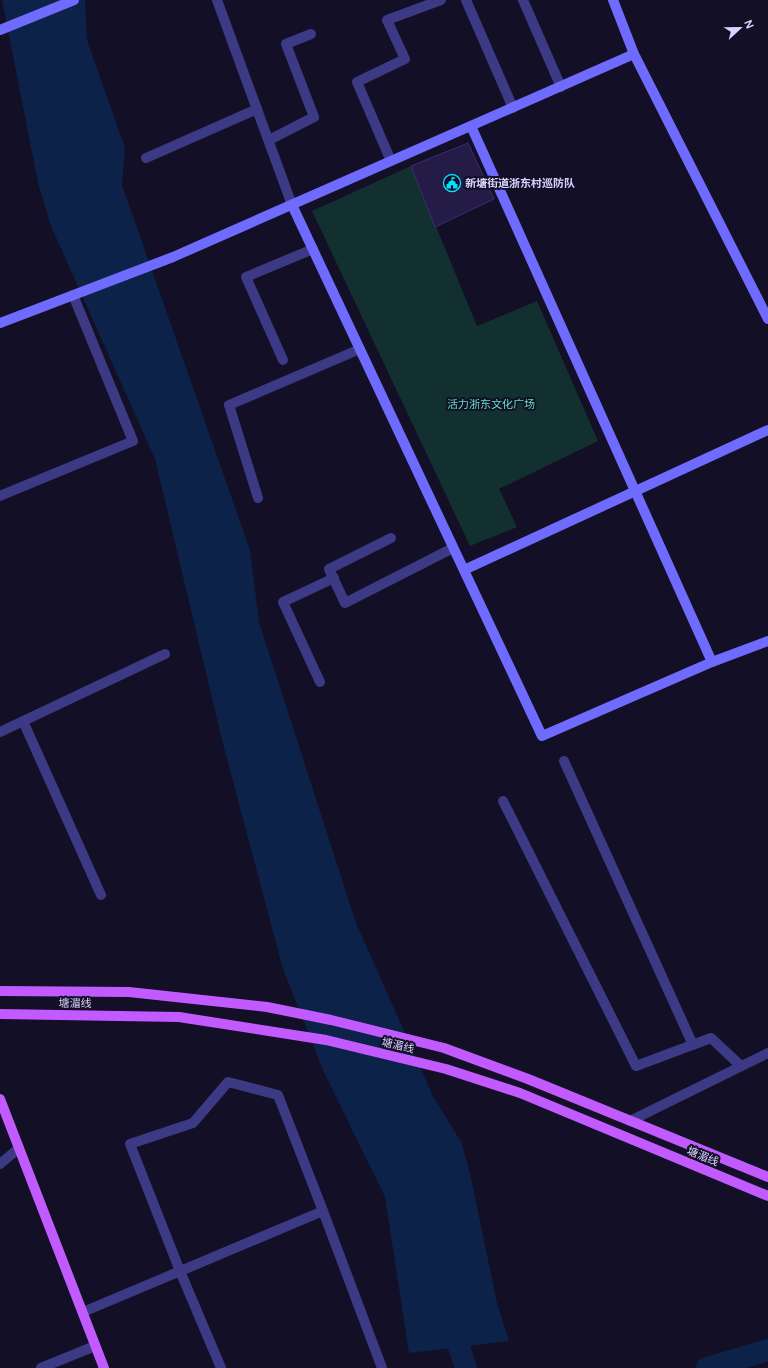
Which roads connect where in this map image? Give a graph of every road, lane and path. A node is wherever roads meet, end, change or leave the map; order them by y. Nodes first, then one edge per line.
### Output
1 (74, 0) edge
2 (217, 0) edge
3 (441, 0) edge
4 (466, 0) edge
5 (522, 0) edge
6 (613, 0) edge
7 (0, 30) edge
8 (311, 34) dead end
9 (634, 54) junction
10 (562, 87) junction
11 (513, 108) junction
12 (257, 109) junction
13 (471, 126) junction
14 (269, 140) junction
15 (146, 158) dead end
16 (391, 161) junction
17 (292, 205) junction
18 (313, 249) junction
19 (73, 295) junction
20 (768, 319) edge
21 (0, 323) edge
22 (360, 349) junction
23 (283, 360) dead end
24 (768, 430) edge
25 (635, 490) junction
26 (0, 496) edge
27 (258, 498) dead end
28 (391, 538) dead end
29 (453, 548) junction
30 (464, 570) junction
31 (334, 578) junction
32 (768, 641) edge
33 (165, 654) dead end
34 (712, 662) junction
35 (320, 682) dead end
36 (23, 721) junction
37 (0, 732) edge
38 (564, 760) dead end
39 (503, 801) dead end
40 (101, 895) dead end
41 (0, 991) edge
42 (0, 1014) edge
43 (693, 1045) junction
44 (768, 1053) edge
45 (741, 1066) junction
46 (0, 1099) edge
47 (630, 1121) junction
48 (19, 1148) junction
49 (0, 1164) edge
50 (768, 1178) edge
51 (768, 1196) edge
52 (323, 1211) junction
53 (180, 1271) junction
54 (83, 1312) junction
55 (95, 1346) junction
56 (41, 1368) edge
57 (104, 1368) edge
58 (221, 1368) edge
59 (382, 1368) edge

1 - 7 street
2 - 12 street
3 - 16 street
4 - 11 street
5 - 10 street
6 - 9 street
8 - 14 street
9 - 10 street
9 - 20 street
10 - 11 street
11 - 13 street
12 - 14 street
12 - 15 street
13 - 16 street
13 - 25 street
14 - 17 street
16 - 17 street
17 - 18 street
17 - 19 street
18 - 22 street
18 - 23 street
19 - 21 street
19 - 26 street
22 - 27 street
22 - 29 street
24 - 25 street
25 - 30 street
25 - 34 street
28 - 31 street
29 - 30 street
29 - 31 street
30 - 34 street
31 - 35 street
32 - 34 street
33 - 36 street
36 - 37 street
36 - 40 street
38 - 43 street
39 - 43 street
41 - 47 main road
42 - 51 main road, 塘湄线
43 - 45 street
44 - 45 street
45 - 47 street
46 - 48 main road
47 - 50 main road
48 - 49 street
48 - 54 main road
52 - 53 street
52 - 53 street
52 - 59 street
53 - 54 street
53 - 58 street
54 - 55 main road
55 - 56 street
55 - 57 main road

